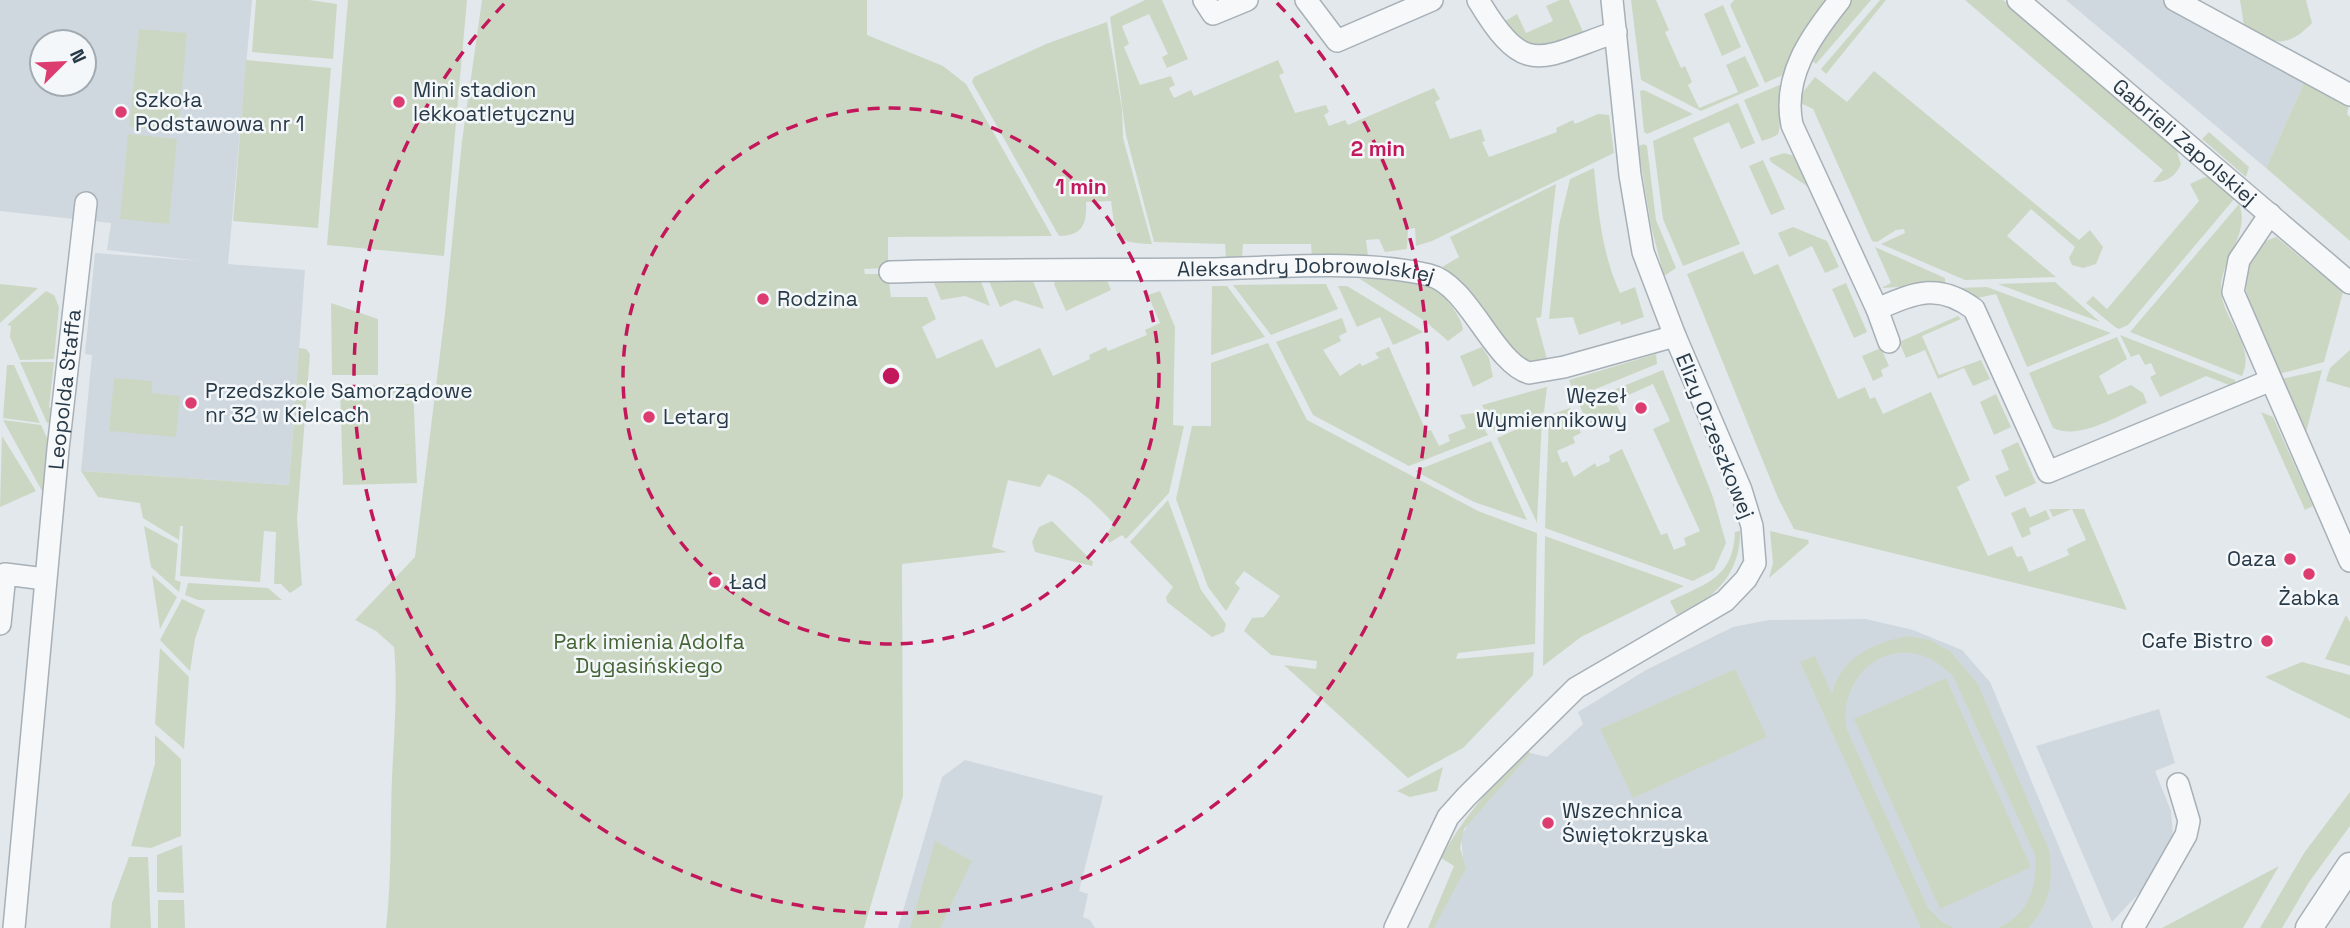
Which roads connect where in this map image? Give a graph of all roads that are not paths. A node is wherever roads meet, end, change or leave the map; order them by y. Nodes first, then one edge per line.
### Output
1 (1204, 0) edge
2 (1247, 0) edge
3 (1306, 0) edge
4 (1432, 0) edge
5 (1478, 0) edge
6 (1612, 0) edge
7 (1840, 0) edge
8 (2018, 0) edge
9 (2175, 0) edge
10 (1616, 32) junction
11 (2350, 95) edge
12 (86, 203) dead end
13 (2270, 214) junction
14 (890, 272) dead end
15 (2350, 283) edge
16 (1877, 309) junction
17 (1675, 336) junction
18 (1889, 342) dead end
19 (2269, 381) junction
20 (2350, 561) edge
21 (45, 579) junction
22 (0, 624) edge
23 (2178, 784) dead end
24 (2350, 866) edge
25 (14, 928) edge
26 (1395, 928) edge
27 (2133, 928) edge
28 (2309, 928) edge

1 - 2 street
3 - 4 street
5 - 10 street
6 - 10 street, Elizy Orzeszkowej
7 - 16 street
8 - 13 street, Gabrieli Zapolskiej
9 - 11 street
10 - 17 street, Elizy Orzeszkowej
12 - 21 street, Leopolda Staffa
13 - 15 street, Gabrieli Zapolskiej
13 - 19 street
14 - 17 street, Aleksandry Dobrowolskiej
16 - 18 street
16 - 19 street
17 - 26 street, Elizy Orzeszkowej
19 - 20 street
21 - 22 street
21 - 25 street, Leopolda Staffa
23 - 27 street
24 - 28 street

